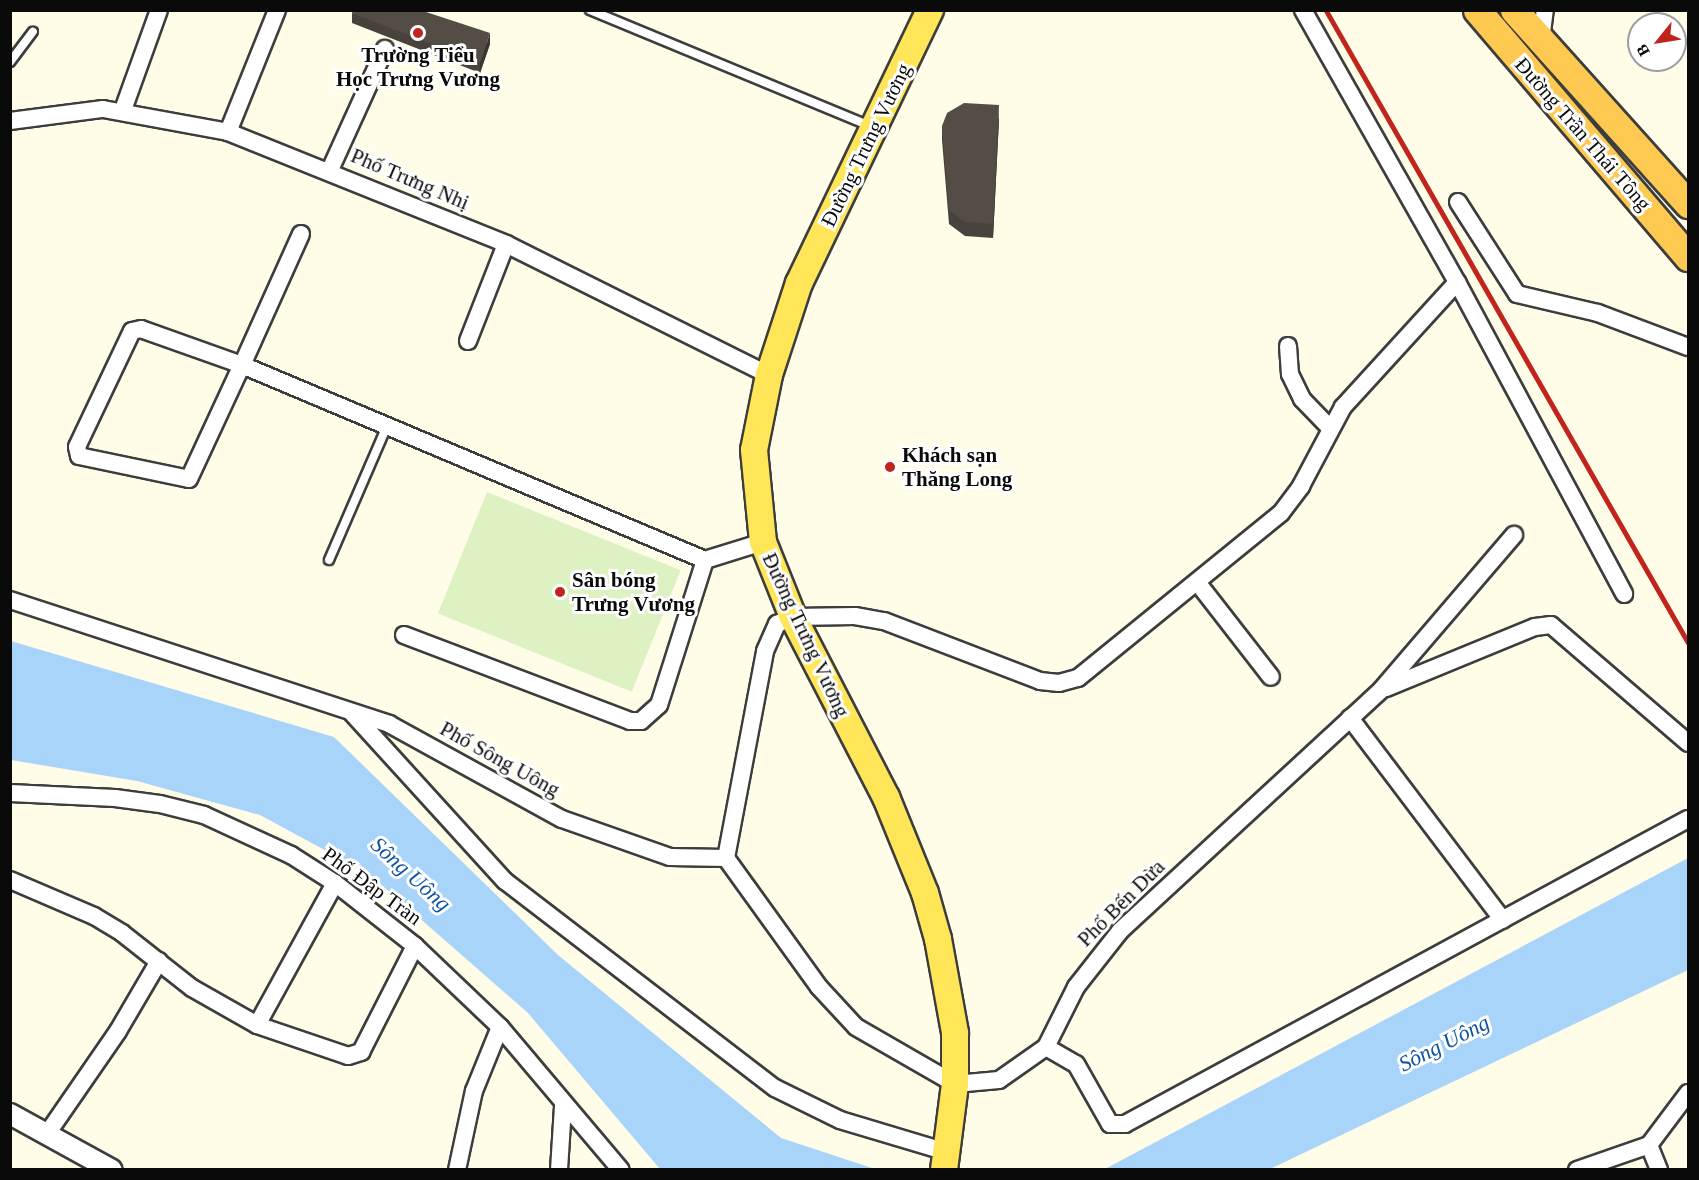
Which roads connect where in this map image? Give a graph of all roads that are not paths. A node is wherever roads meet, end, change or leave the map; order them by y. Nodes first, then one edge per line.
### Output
1 (159, 10) edge
2 (277, 10) edge
3 (590, 10) edge
4 (930, 10) edge
5 (1303, 10) edge
6 (1477, 10) edge
7 (1514, 10) edge
8 (1545, 10) edge
9 (33, 32) dead end
10 (1541, 41) junction
11 (385, 49) dead end
12 (10, 62) edge
13 (123, 110) junction
14 (10, 121) edge
15 (876, 128) junction
16 (228, 132) junction
17 (330, 170) junction
18 (1458, 202) dead end
19 (1689, 204) edge
20 (301, 234) dead end
21 (507, 244) junction
22 (1689, 258) edge
23 (1457, 282) junction
24 (468, 341) dead end
25 (1288, 346) dead end
26 (1689, 347) edge
27 (242, 365) junction
28 (769, 375) junction
29 (386, 428) junction
30 (1330, 428) junction
31 (1514, 535) dead end
32 (763, 542) junction
33 (329, 560) dead end
34 (705, 560) junction
35 (1197, 582) junction
36 (1624, 594) dead end
37 (10, 600) edge
38 (793, 617) junction
39 (404, 635) dead end
40 (1271, 677) dead end
41 (1382, 689) junction
42 (351, 711) junction
43 (1350, 718) junction
44 (1689, 744) edge
45 (10, 793) edge
46 (1689, 819) edge
47 (726, 858) junction
48 (10, 880) edge
49 (335, 883) junction
50 (1503, 920) junction
51 (416, 946) junction
52 (159, 961) junction
53 (257, 1025) junction
54 (500, 1027) junction
55 (1046, 1047) junction
56 (955, 1084) junction
57 (1689, 1093) edge
58 (563, 1106) junction
59 (10, 1114) edge
60 (47, 1134) junction
61 (1649, 1145) junction
62 (945, 1163) edge
63 (112, 1170) edge
64 (457, 1170) edge
65 (559, 1170) edge
66 (621, 1170) edge
67 (1577, 1170) edge
68 (1659, 1170) edge

1 - 13 street
2 - 16 street
3 - 15 lane
4 - 15 main road, Đường Trưng Vương
5 - 23 street
6 - 22 highway, Đường Trần Thái Tông
7 - 10 highway, Đường Trần Thái Tông
8 - 10 street
9 - 12 lane
10 - 19 highway, Đường Trần Thái Tông
11 - 17 street
13 - 14 street, Phố Trưng Nhị
13 - 16 street, Phố Trưng Nhị
15 - 28 main road, Đường Trưng Vương
16 - 17 street, Phố Trưng Nhị
17 - 21 street, Phố Trưng Nhị
18 - 26 street
20 - 27 street
21 - 24 street
21 - 28 street, Phố Trưng Nhị
23 - 30 street
23 - 36 street
25 - 30 street
27 - 27 street
27 - 29 street
28 - 32 main road, Đường Trưng Vương
29 - 33 lane
29 - 34 street
30 - 35 street
31 - 41 street
32 - 34 street
32 - 38 main road, Đường Trưng Vương
34 - 39 street
35 - 38 street
35 - 40 street
37 - 42 street, Phố Sông Uông
38 - 47 street
38 - 56 main road, Đường Trưng Vương
41 - 43 street, Phố Bến Dừa
41 - 44 street
42 - 47 street, Phố Sông Uông
42 - 62 street
43 - 50 street
43 - 55 street, Phố Bến Dừa
45 - 49 street, Phố Đập Tràn
46 - 50 street
47 - 56 street
48 - 52 street
49 - 51 street, Phố Đập Tràn
49 - 53 street
50 - 55 street
51 - 53 street
51 - 54 street, Phố Đập Tràn
52 - 53 street
52 - 60 street
54 - 58 street, Phố Đập Tràn
54 - 64 street
55 - 56 street, Phố Bến Dừa
56 - 62 main road, Đường Trưng Vương
57 - 61 street
58 - 65 street
58 - 66 street, Phố Đập Tràn
59 - 60 street
60 - 63 street
61 - 67 street
61 - 68 street

